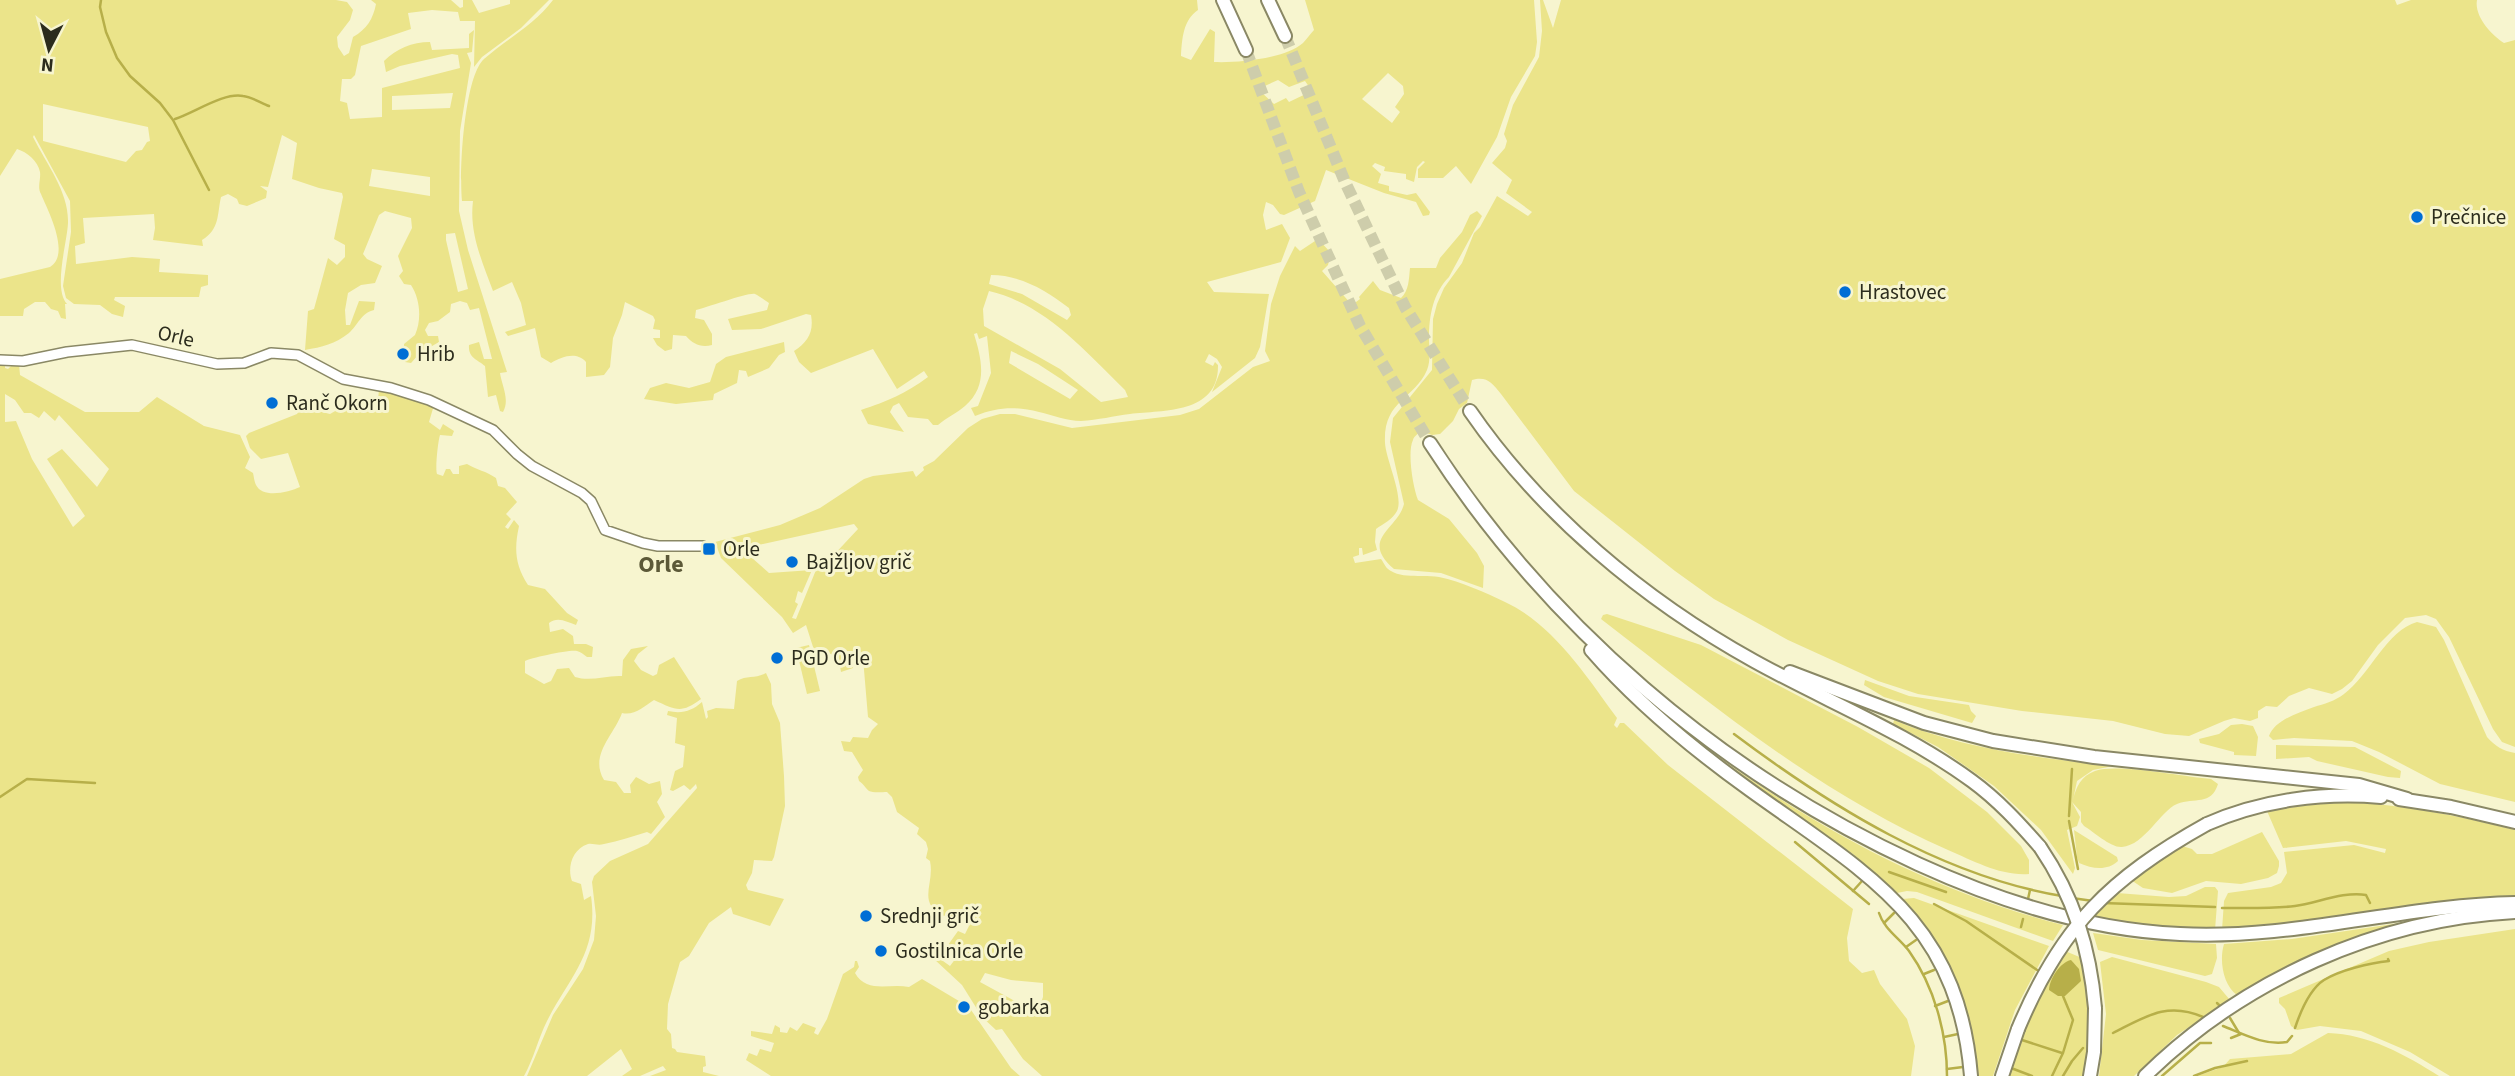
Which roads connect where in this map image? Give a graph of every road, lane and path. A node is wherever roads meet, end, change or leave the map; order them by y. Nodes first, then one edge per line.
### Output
1 (1223, 0) edge
2 (1268, 0) edge
3 (1285, 36) tunnel mouth
4 (1246, 50) tunnel mouth
5 (0, 360) edge
6 (1470, 411) tunnel mouth
7 (1430, 443) tunnel mouth
8 (703, 546) dead end
9 (1576, 626) junction
10 (1715, 638) junction
11 (2407, 799) junction
12 (2515, 822) edge
13 (2515, 903) edge
14 (2515, 912) edge
15 (1971, 1076) edge
16 (2002, 1076) edge
17 (2090, 1076) edge
18 (2145, 1076) edge

1 - 4 highway
2 - 3 highway
5 - 8 street, Orle
6 - 10 highway
7 - 9 highway
9 - 13 highway
9 - 15 highway
10 - 11 highway
10 - 17 highway, bridge
11 - 12 highway
11 - 16 highway, bridge
14 - 18 highway

